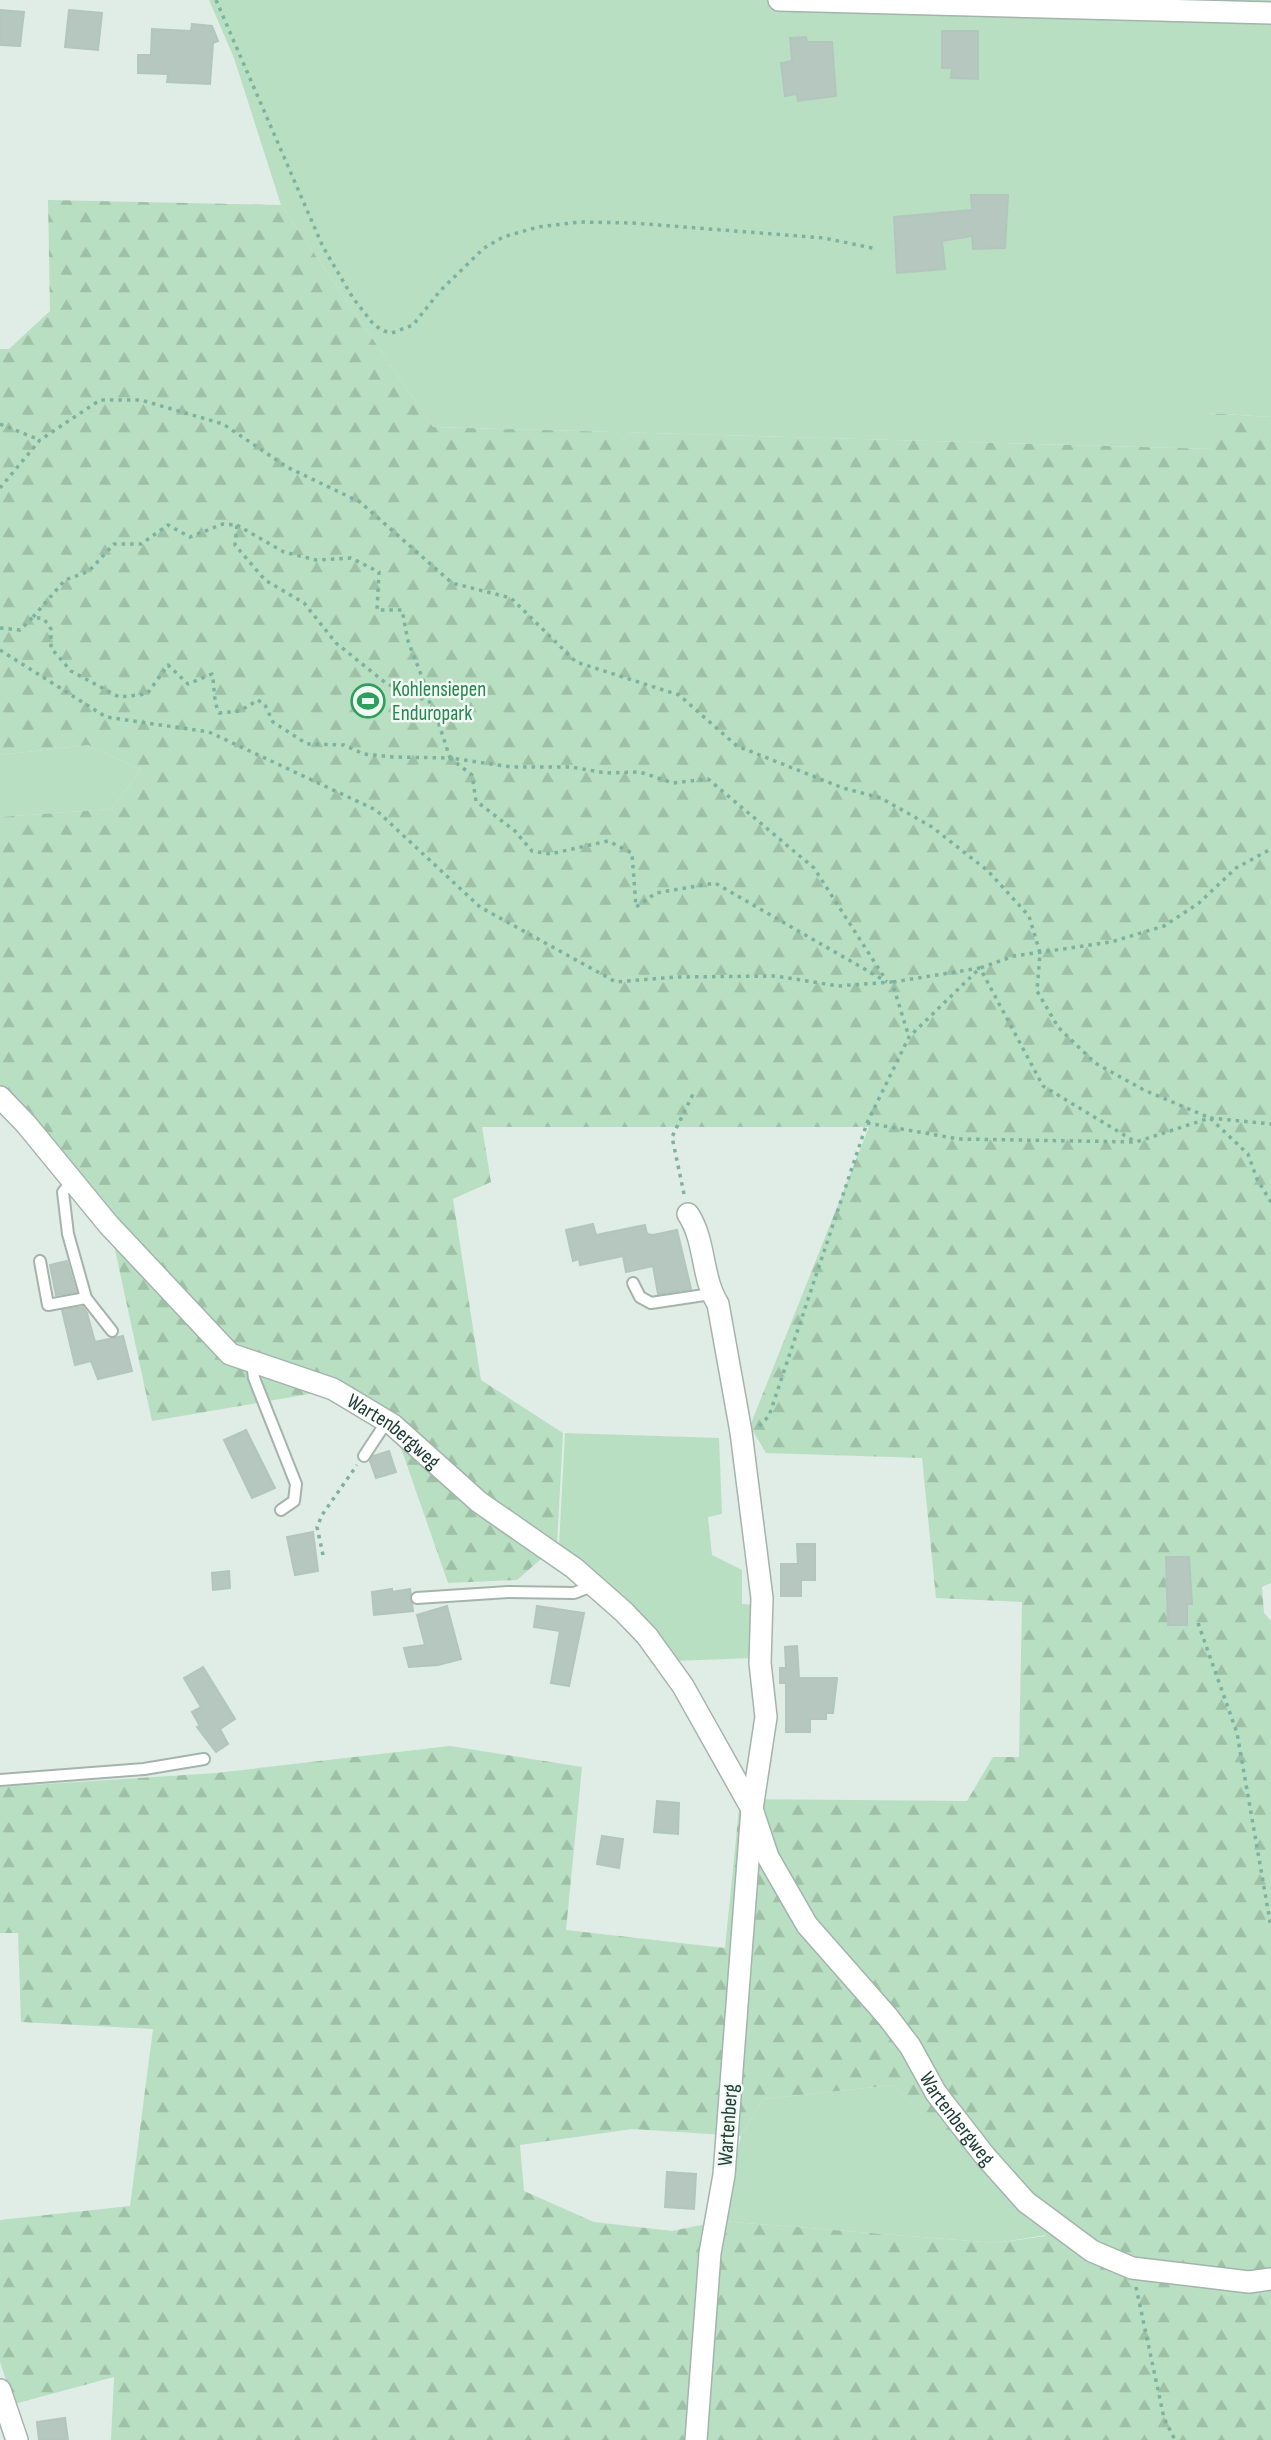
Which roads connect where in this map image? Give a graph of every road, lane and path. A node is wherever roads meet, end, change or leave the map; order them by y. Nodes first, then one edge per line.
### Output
1 (216, 0) edge
2 (779, 0) edge
3 (1271, 13) edge
4 (877, 249) dead end
5 (0, 424) edge
6 (40, 440) junction
7 (0, 488) edge
8 (237, 525) junction
9 (33, 617) junction
10 (0, 628) edge
11 (0, 650) edge
12 (432, 703) junction
13 (450, 758) junction
14 (1271, 849) edge
15 (1040, 953) junction
16 (980, 968) junction
17 (890, 982) junction
18 (909, 1037) junction
19 (695, 1090) dead end
20 (0, 1097) edge
21 (1210, 1118) junction
22 (867, 1124) junction
23 (1271, 1124) edge
24 (1136, 1142) junction
25 (71, 1182) junction
26 (1271, 1202) edge
27 (688, 1213) joint
28 (40, 1261) dead end
29 (633, 1283) dead end
30 (711, 1294) junction
31 (86, 1298) junction
32 (112, 1331) dead end
33 (253, 1363) junction
34 (387, 1421) junction
35 (741, 1432) junction
36 (364, 1456) dead end
37 (352, 1472) dead end
38 (281, 1510) dead end
39 (323, 1555) dead end
40 (595, 1585) junction
41 (417, 1598) dead end
42 (1198, 1623) dead end
43 (204, 1759) dead end
44 (0, 1780) edge
45 (752, 1809) junction
46 (1271, 1927) edge
47 (1132, 2268) junction
48 (1271, 2279) edge
49 (0, 2390) edge
50 (17, 2440) edge
51 (696, 2440) edge
52 (1175, 2440) edge

1 - 4 path
2 - 3 street
5 - 6 path
6 - 7 path
6 - 15 path
8 - 9 path
8 - 12 path
8 - 12 path
9 - 10 path
9 - 13 path
11 - 17 path
12 - 13 path
13 - 17 path
13 - 17 path
14 - 15 path
15 - 16 path
15 - 21 path
16 - 17 path
16 - 18 path
16 - 24 path
17 - 18 path
18 - 22 path
19 - 27 path
20 - 25 street, Wartenbergweg
21 - 23 path
21 - 24 path
21 - 26 path
22 - 24 path
22 - 35 path
25 - 31 lane
25 - 33 street, Wartenbergweg
27 - 30 street, Wartenbergweg
28 - 31 lane
29 - 30 lane
30 - 35 street, Wartenbergweg
31 - 32 lane
33 - 34 street, Wartenbergweg
33 - 38 lane
34 - 36 lane
34 - 40 street, Wartenbergweg
35 - 45 street, Wartenbergweg
37 - 39 path
40 - 41 lane
40 - 45 street, Wartenbergweg
42 - 46 path
43 - 44 lane
45 - 47 street, Wartenbergweg
45 - 51 street, Wartenberg
47 - 48 street, Wartenbergweg
47 - 52 path
49 - 50 street

